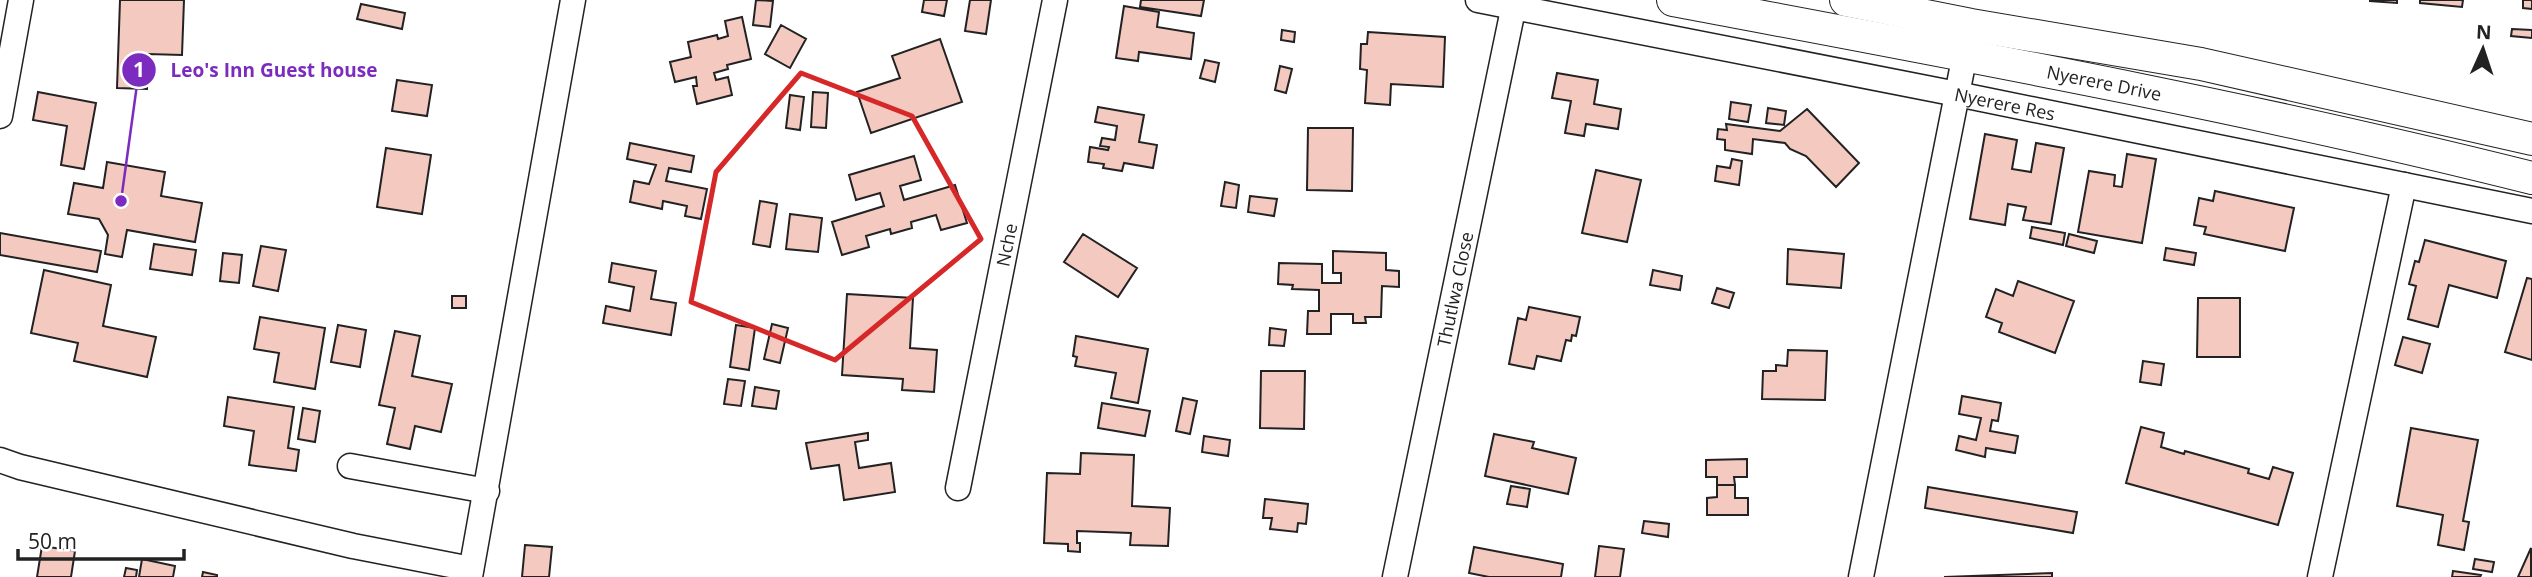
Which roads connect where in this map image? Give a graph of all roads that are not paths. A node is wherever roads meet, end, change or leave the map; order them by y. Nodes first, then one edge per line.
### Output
1 (21, 0) edge
2 (573, 0) edge
3 (1055, 0) edge
4 (1478, 0) edge
5 (1673, 0) edge
6 (1846, 0) edge
7 (1514, 3) edge
8 (1968, 40) junction
9 (1957, 94) junction
10 (0, 116) edge
11 (2532, 139) edge
12 (2532, 178) edge
13 (2404, 185) junction
14 (2532, 211) edge
15 (0, 460) edge
16 (350, 466) dead end
17 (958, 488) dead end
18 (486, 491) junction
19 (471, 573) edge
20 (1395, 577) edge
21 (1861, 577) edge
22 (2320, 577) edge

1 - 10 street
2 - 18 street
3 - 17 street, Nche
4 - 7 street, Nyerere Res
5 - 8 main road, Nyerere Drive
6 - 8 main road, Nyerere Drive
7 - 9 street, Nyerere Res
7 - 20 street, Thutlwa Close
8 - 9 street
8 - 11 main road, Nyerere Drive
8 - 12 main road, Nyerere Drive
9 - 13 street, Nyerere Res
9 - 21 street
13 - 14 street, Nyerere Res
13 - 22 street
15 - 19 street
16 - 18 street
18 - 19 street

